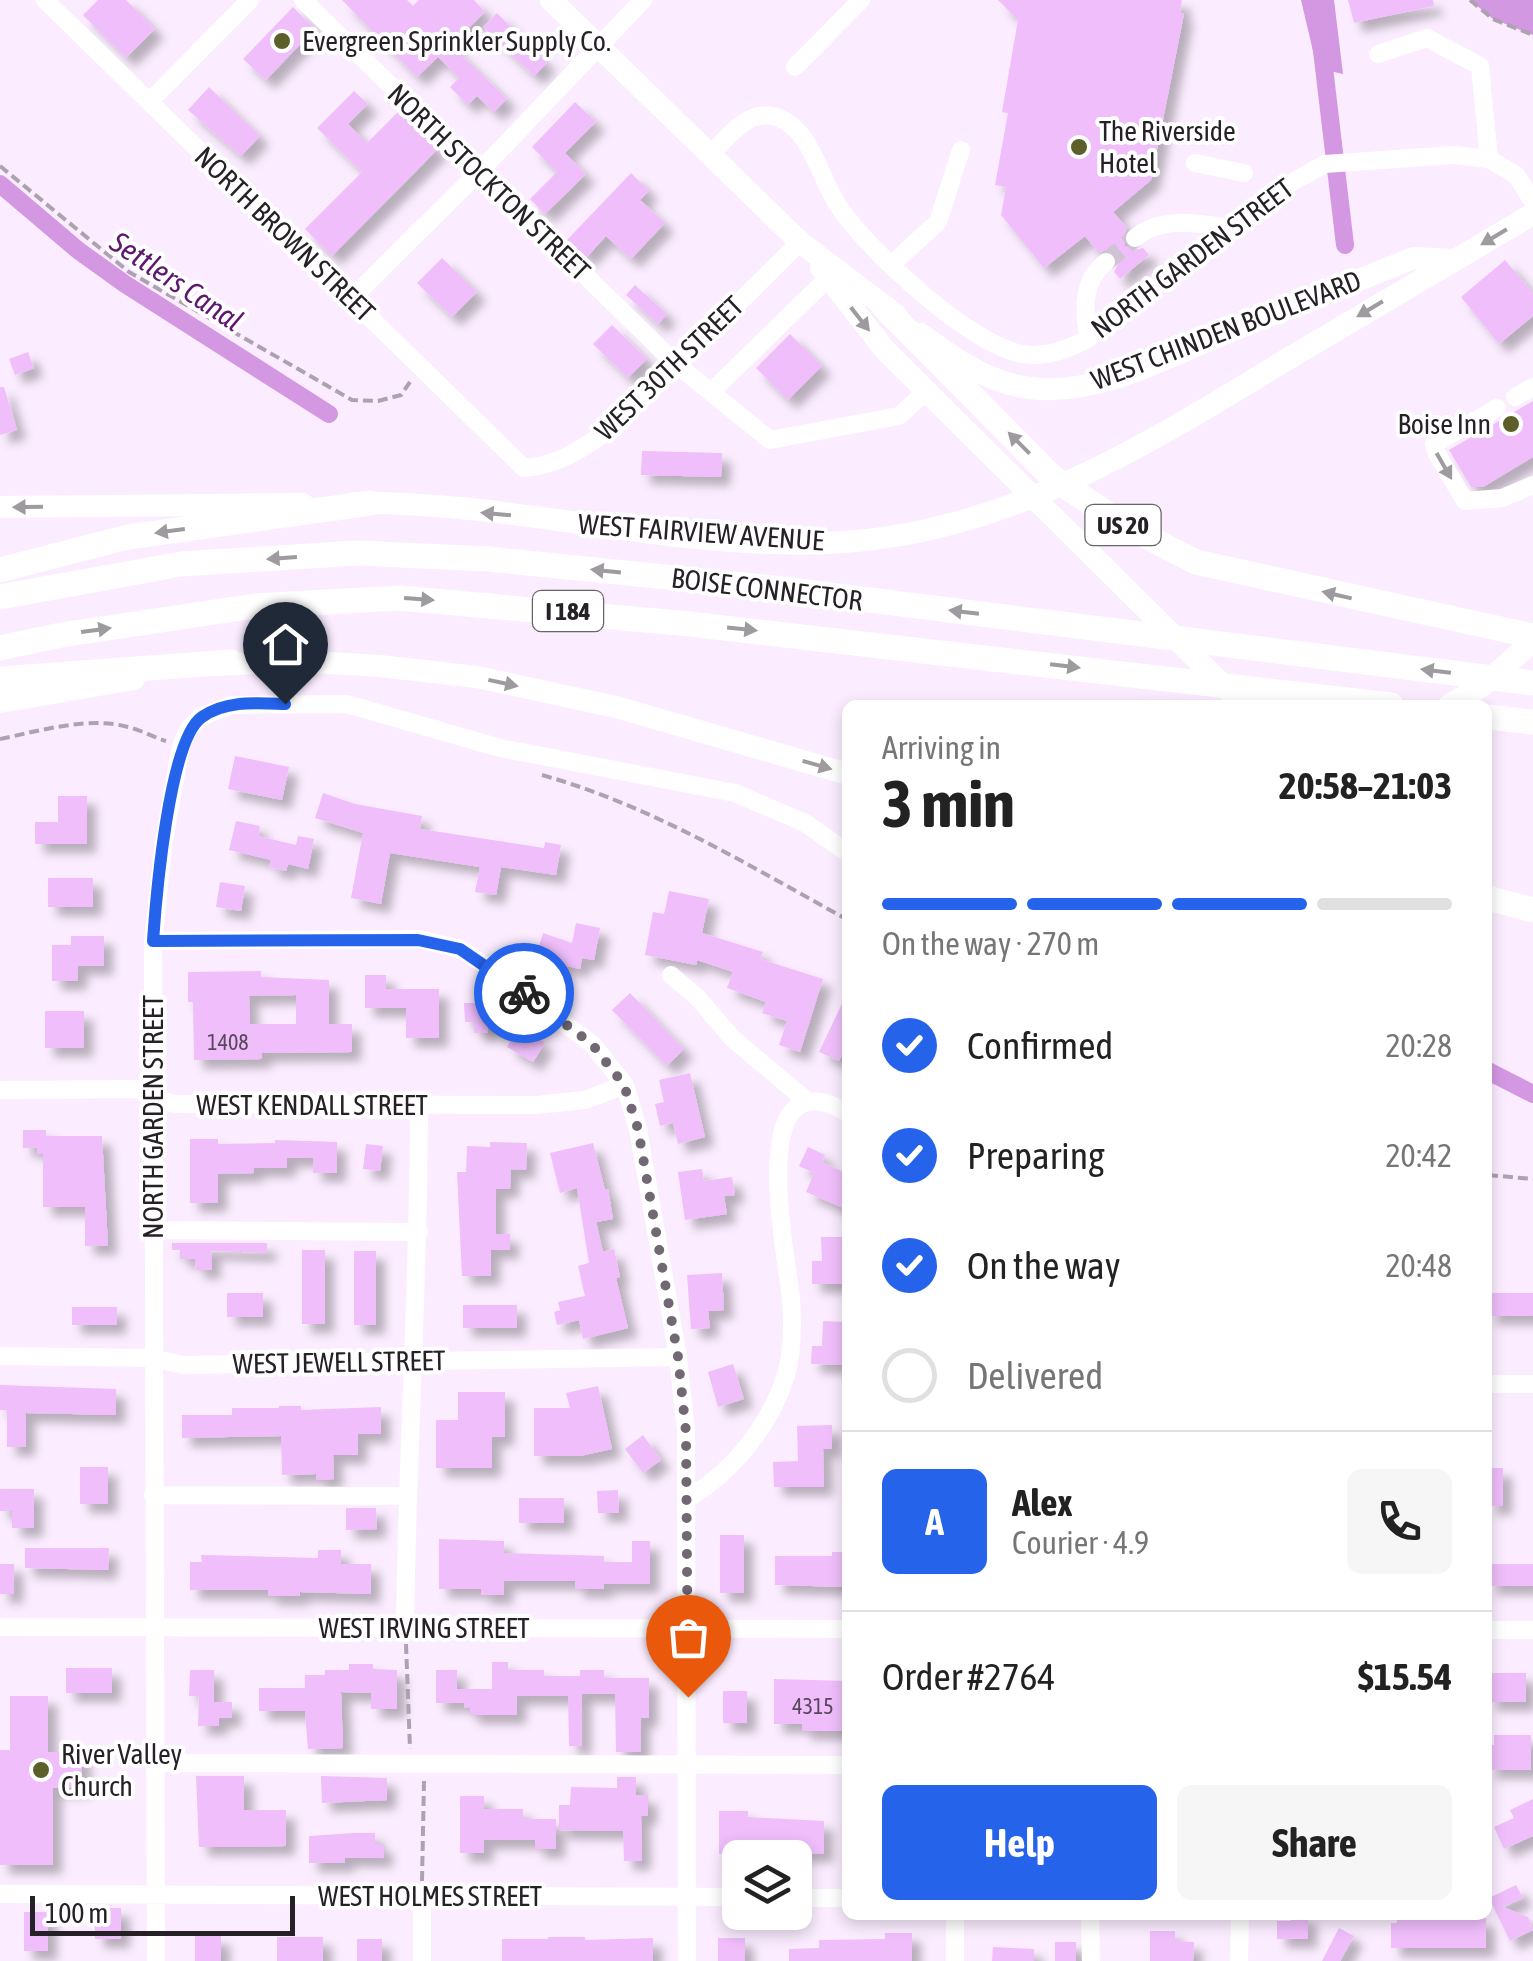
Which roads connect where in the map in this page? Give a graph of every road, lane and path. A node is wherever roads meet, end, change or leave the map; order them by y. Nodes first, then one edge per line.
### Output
1 (45, 0) edge
2 (250, 0) edge
3 (303, 0) edge
4 (643, 0) edge
5 (862, 0) edge
6 (1470, 0) edge
7 (556, 2) edge
8 (1533, 34) edge
9 (599, 45) junction
10 (1378, 54) dead end
11 (794, 67) dead end
12 (149, 102) junction
13 (962, 150) dead end
14 (710, 154) junction
15 (1489, 159) junction
16 (1195, 163) dead end
17 (0, 166) edge
18 (479, 172) junction
19 (1244, 172) dead end
20 (1533, 202) edge
21 (1533, 214) edge
22 (1228, 228) junction
23 (1135, 238) tunnel mouth
24 (800, 242) junction
25 (1454, 260) junction
26 (1106, 262) tunnel mouth
27 (892, 264) junction
28 (828, 278) junction
29 (351, 299) junction
30 (884, 307) junction
31 (1088, 338) junction
32 (676, 364) junction
33 (421, 367) junction
34 (1533, 387) edge
35 (926, 391) junction
36 (711, 392) junction
37 (1515, 398) dead end
38 (1497, 408) dead end
39 (524, 468) joint
40 (1533, 486) edge
41 (370, 503) junction
42 (0, 508) edge
43 (0, 570) edge
44 (0, 597) edge
45 (1533, 639) edge
46 (0, 648) edge
47 (232, 662) junction
48 (0, 679) edge
49 (1533, 684) edge
50 (1238, 700) edge
51 (1350, 700) edge
52 (1458, 700) edge
53 (0, 702) edge
54 (1492, 717) edge
55 (1533, 722) edge
56 (0, 740) edge
57 (181, 746) junction
58 (842, 772) edge
59 (538, 774) dead end
60 (842, 848) edge
61 (1492, 899) edge
62 (1533, 910) edge
63 (842, 917) edge
64 (153, 941) junction
65 (671, 975) dead end
66 (624, 1085) junction
67 (0, 1090) edge
68 (153, 1098) junction
69 (807, 1101) junction
70 (418, 1107) junction
71 (842, 1110) edge
72 (1492, 1175) edge
73 (1533, 1179) edge
74 (152, 1230) junction
75 (419, 1232) junction
76 (0, 1356) edge
77 (678, 1357) junction
78 (153, 1358) junction
79 (412, 1361) junction
80 (1492, 1384) edge
81 (1533, 1384) edge
82 (153, 1495) junction
83 (407, 1496) junction
84 (688, 1498) junction
85 (0, 1627) edge
86 (156, 1628) junction
87 (405, 1628) junction
88 (689, 1629) junction
89 (842, 1629) edge
90 (1492, 1630) edge
91 (1533, 1630) edge
92 (417, 1759) junction
93 (156, 1763) junction
94 (688, 1764) junction
95 (842, 1765) edge
96 (0, 1894) edge
97 (156, 1895) junction
98 (422, 1896) junction
99 (687, 1897) junction
100 (722, 1897) edge
101 (812, 1898) edge
102 (842, 1898) edge
103 (956, 1920) edge
104 (1090, 1920) edge
105 (1240, 1920) edge
106 (156, 1961) edge
107 (422, 1961) edge
108 (687, 1961) edge
109 (955, 1961) edge
110 (1091, 1961) edge
111 (1239, 1961) edge

1 - 12 street, NORTH BROWN STREET
2 - 12 street
3 - 18 street, NORTH STOCKTON STREET
4 - 9 street
5 - 11 street
6 - 8 path
7 - 9 main road, WEST CHINDEN BOULEVARD / US 20
9 - 14 main road, WEST CHINDEN BOULEVARD / US 20
9 - 18 street
10 - 15 street
12 - 29 street, NORTH BROWN STREET
13 - 27 street
14 - 24 main road, WEST CHINDEN BOULEVARD / US 20
14 - 27 street, NORTH GARDEN STREET
15 - 20 street
15 - 22 street, NORTH GARDEN STREET
16 - 19 street
17 - 33 path
18 - 29 street
18 - 32 street, NORTH STOCKTON STREET
21 -> 25 main road, WEST FAIRVIEW AVENUE
22 - 23 street
22 - 31 street, NORTH GARDEN STREET
24 - 28 main road, WEST CHINDEN BOULEVARD / US 20
24 - 30 main road, WEST CHINDEN BOULEVARD / US 20
24 - 32 street, WEST 30TH STREET
25 - 30 main road, WEST CHINDEN BOULEVARD
25 -> 41 main road, WEST FAIRVIEW AVENUE
26 - 31 street
27 - 31 street, NORTH GARDEN STREET
28 -> 35 main road, WEST CHINDEN BOULEVARD / US 20
28 - 36 street
29 - 33 street, NORTH BROWN STREET
45 -> 30 highway, US 20
32 - 36 street, NORTH STOCKTON STREET
32 - 39 street, WEST 30TH STREET
33 - 39 street, NORTH BROWN STREET
34 - 37 street
35 - 36 street, NORTH STOCKTON STREET
35 - 50 main road, WEST CHINDEN BOULEVARD / US 20
38 -> 40 street
41 -> 42 main road, WEST FAIRVIEW AVENUE
41 -> 43 highway
49 -> 44 highway, BOISE CONNECTOR / I 184
45 - 52 main road
46 -> 51 highway, BOISE CONNECTOR / I 184
47 - 48 highway
47 - 53 main road
47 -> 58 main road
54 - 55 highway
56 - 57 path
57 - 60 street
57 - 64 street, NORTH GARDEN STREET
59 - 63 path
61 - 62 highway
64 - 66 street
64 - 68 street, NORTH GARDEN STREET
65 - 69 street
66 - 70 street, WEST KENDALL STREET
66 - 77 street
67 - 68 street, WEST KENDALL STREET
68 - 70 street, WEST KENDALL STREET
68 - 74 street, NORTH GARDEN STREET
69 - 71 street
69 - 84 street
70 - 75 street
72 - 73 path
74 - 75 street
74 - 78 street, NORTH GARDEN STREET
75 - 79 street
76 - 78 street, WEST JEWELL STREET
77 - 79 street, WEST JEWELL STREET
77 - 84 street
78 - 79 street, WEST JEWELL STREET
78 - 82 street, NORTH GARDEN STREET
79 - 83 street
80 - 81 street
82 - 83 street
82 - 86 street, NORTH GARDEN STREET
83 - 87 street
84 - 88 street
85 - 86 street, WEST IRVING STREET
86 - 87 street, WEST IRVING STREET
86 - 93 street, NORTH GARDEN STREET
87 - 88 street, WEST IRVING STREET
87 - 92 path
88 - 89 street, WEST IRVING STREET
88 - 94 street
90 - 91 street
92 - 93 street
92 - 94 street
92 - 98 path
93 - 97 street, NORTH GARDEN STREET
94 - 95 street
94 - 99 street
96 - 97 street, WEST HOLMES STREET
97 - 98 street, WEST HOLMES STREET
97 - 106 street, NORTH GARDEN STREET
98 - 99 street, WEST HOLMES STREET
98 - 107 street
99 - 100 street, WEST HOLMES STREET
99 - 108 street
101 - 102 street
103 - 109 street
104 - 110 street
105 - 111 street

